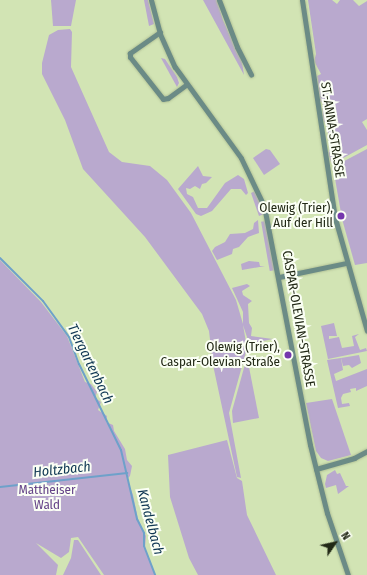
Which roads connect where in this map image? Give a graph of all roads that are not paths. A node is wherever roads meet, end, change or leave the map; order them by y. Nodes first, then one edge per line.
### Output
1 (151, 0) edge
2 (219, 0) edge
3 (302, 0) edge
4 (160, 32) junction
5 (251, 75) dead end
6 (186, 85) junction
7 (346, 263) junction
8 (279, 277) junction
9 (367, 331) edge
10 (367, 451) edge
11 (316, 469) junction
12 (348, 575) edge

1 - 4 street, CASPAR-OLEVIAN-STRASSE
2 - 5 street
3 - 7 street, ST.-ANNA-STRASSE
4 - 6 street, CASPAR-OLEVIAN-STRASSE
4 - 6 street
6 - 8 street, CASPAR-OLEVIAN-STRASSE
7 - 8 street
7 - 9 street, ST.-ANNA-STRASSE
8 - 11 street, CASPAR-OLEVIAN-STRASSE
10 - 11 street
11 - 12 street, CASPAR-OLEVIAN-STRASSE

